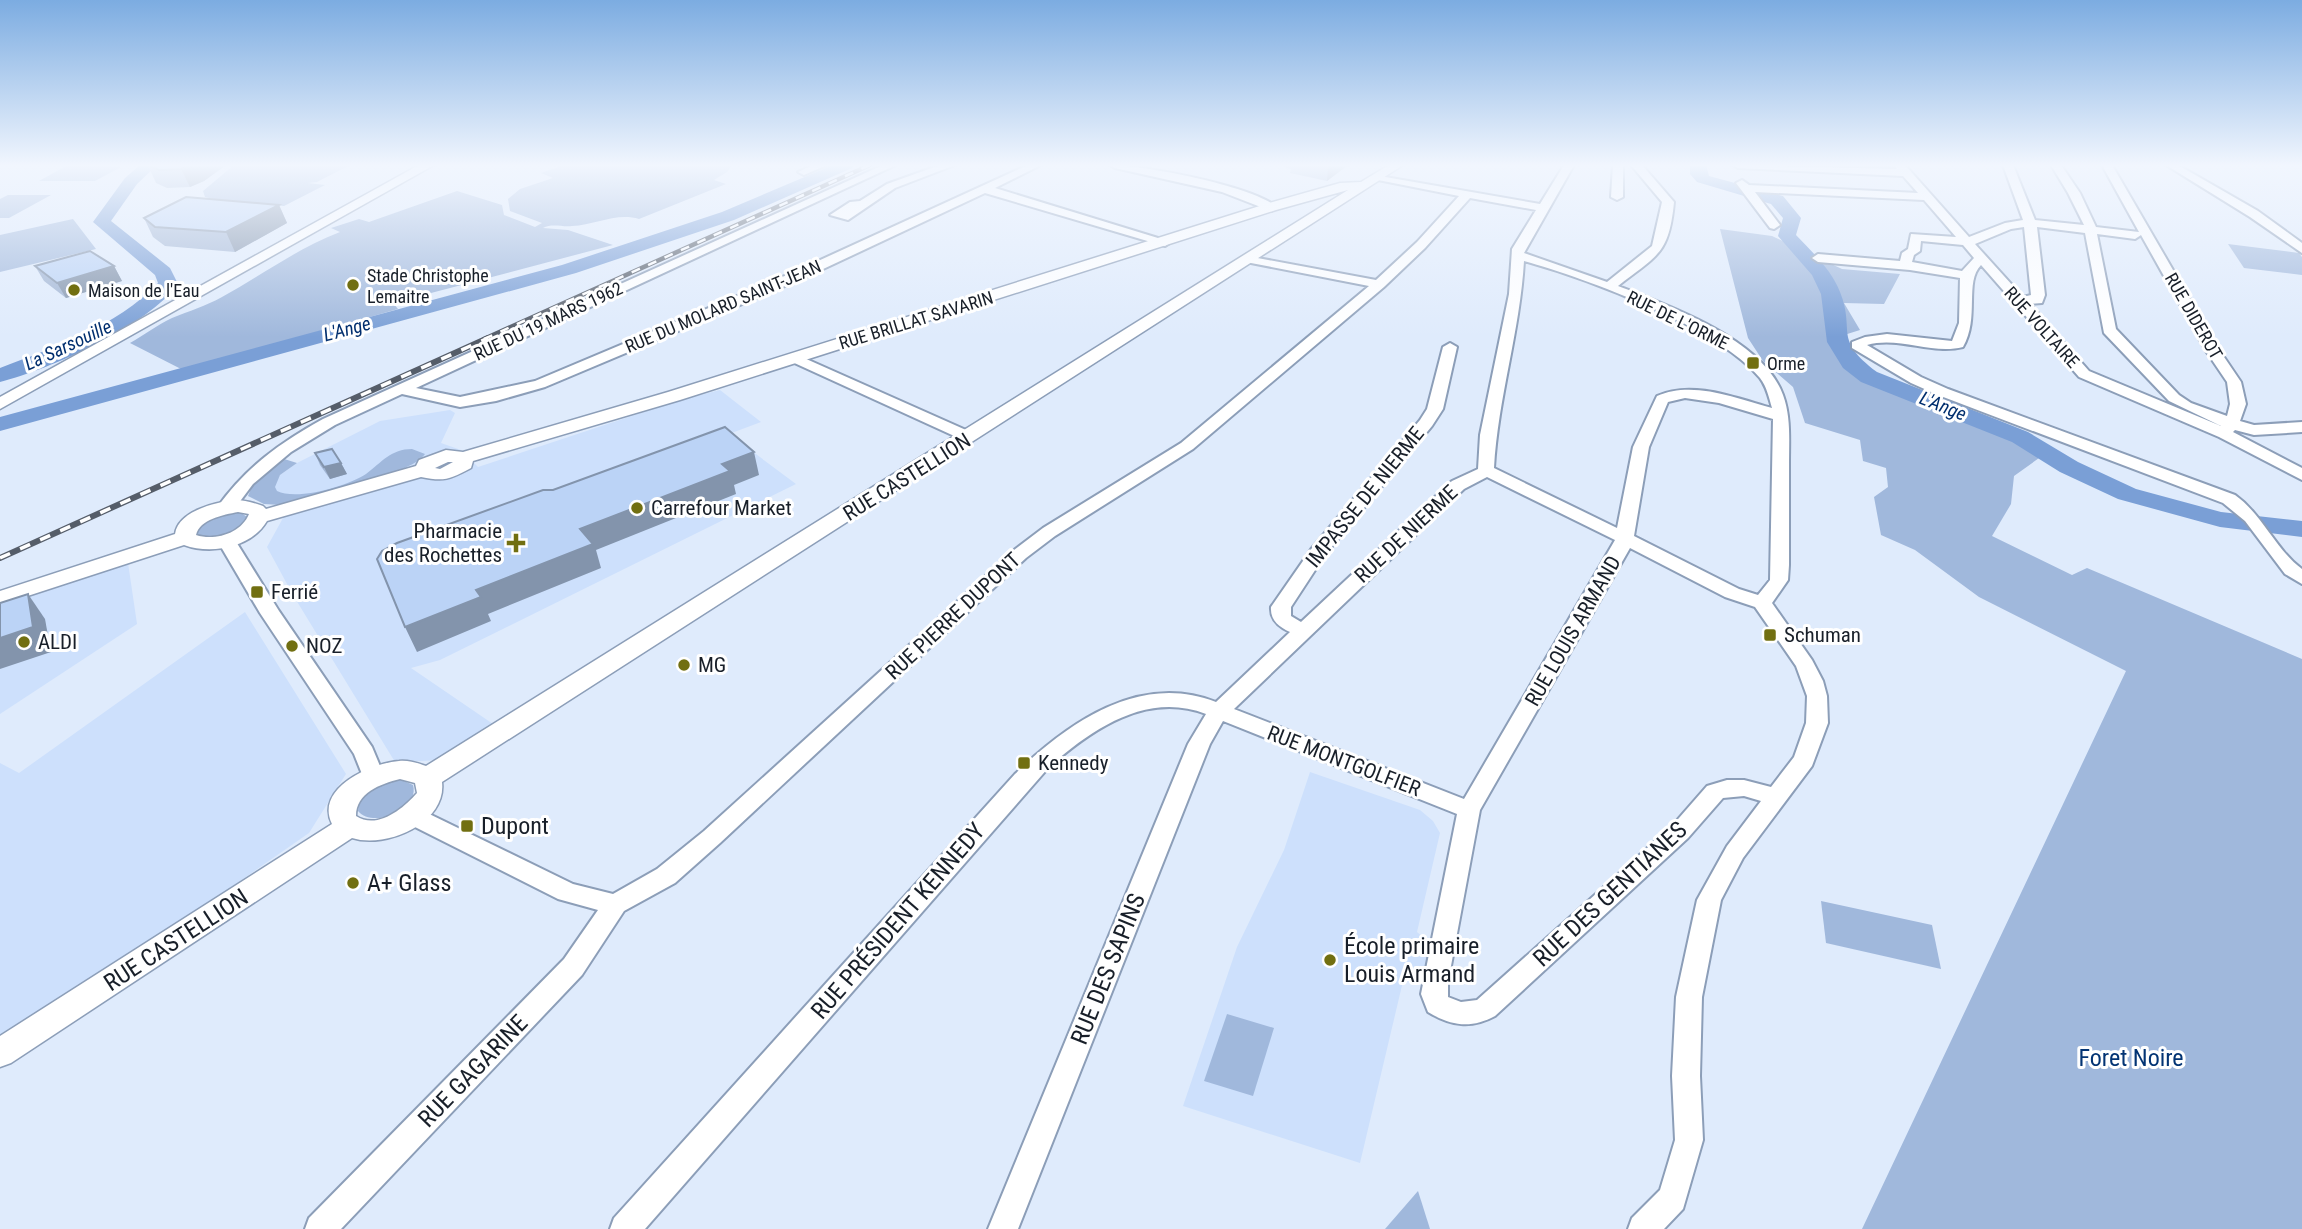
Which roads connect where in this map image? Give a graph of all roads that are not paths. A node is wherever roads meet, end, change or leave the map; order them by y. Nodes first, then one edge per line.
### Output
1 (325, 222) edge
2 (765, 222) edge
3 (913, 222) edge
4 (1098, 222) edge
5 (1225, 222) edge
6 (1308, 222) edge
7 (1442, 222) edge
8 (1533, 222) edge
9 (1666, 222) edge
10 (1772, 222) edge
11 (1950, 222) edge
12 (2088, 222) edge
13 (2140, 222) edge
14 (2265, 222) edge
15 (2030, 223) junction
16 (1774, 225) dead end
17 (2091, 230) junction
18 (2135, 235) dead end
19 (1165, 242) junction
20 (1968, 242) junction
21 (1848, 248) dead end
22 (2302, 249) edge
23 (1518, 256) junction
24 (1818, 258) dead end
25 (1982, 258) junction
26 (1251, 259) junction
27 (1906, 261) junction
28 (1964, 275) junction
29 (1380, 284) junction
30 (1608, 287) junction
31 (2019, 301) junction
32 (1450, 347) dead end
33 (794, 358) junction
34 (436, 372) junction
35 (398, 395) junction
36 (426, 395) junction
37 (460, 402) junction
38 (0, 404) edge
39 (1781, 416) junction
40 (2302, 427) edge
41 (2228, 429) junction
42 (969, 438) junction
43 (2302, 464) edge
44 (1486, 471) junction
45 (2302, 475) edge
46 (226, 508) junction
47 (259, 517) junction
48 (1625, 537) junction
49 (185, 538) junction
50 (226, 540) junction
51 (2302, 578) edge
52 (0, 598) edge
53 (1762, 603) junction
54 (1304, 631) junction
55 (1218, 712) junction
56 (374, 778) junction
57 (428, 778) junction
58 (1776, 797) junction
59 (1469, 810) junction
60 (411, 815) junction
61 (350, 826) junction
62 (615, 904) junction
63 (1447, 1010) joint
64 (0, 1053) edge
65 (320, 1229) edge
66 (625, 1229) edge
67 (1003, 1229) edge
68 (1643, 1229) edge

1 - 38 main road
2 - 34 street, RUE DU 19 MARS 1962
3 - 37 street, RUE DU MOLARD SAINT-JEAN
4 - 19 street
5 - 19 main road, RUE BRILLAT SAVARIN
6 - 26 main road, RUE CASTELLION
7 - 29 street, RUE PIERRE DUPONT
8 - 23 street
9 - 30 street
10 - 16 street
11 - 20 street, RUE VOLTAIRE
12 - 17 street
13 - 41 street, RUE DIDEROT
14 - 22 street
15 - 17 street
15 - 20 street
15 - 31 street
17 - 18 street
17 - 41 street
19 - 33 main road, RUE BRILLAT SAVARIN
20 - 25 street, RUE VOLTAIRE
20 - 27 street
21 - 27 street
23 - 30 street, RUE DE L'ORME
23 - 44 street
24 - 27 street
25 - 28 street
25 - 31 street, RUE VOLTAIRE
26 - 29 street
26 - 42 main road, RUE CASTELLION
27 - 28 street
28 - 51 street
29 - 62 street, RUE PIERRE DUPONT
30 - 39 street, RUE DE L'ORME
31 - 41 street, RUE VOLTAIRE
32 - 54 street, IMPASSE DE NIERME
33 - 42 street
33 - 47 main road, RUE BRILLAT SAVARIN
34 - 35 street, RUE DU 19 MARS 1962
34 - 36 street
35 - 36 street, RUE DU MOLARD SAINT-JEAN
35 - 37 street
35 - 46 street
36 - 37 street, RUE DU MOLARD SAINT-JEAN
39 - 48 street, RUE LOUIS ARMAND
39 - 53 street, RUE DE L'ORME
40 - 41 street
41 - 43 street
41 - 45 street
42 - 57 main road, RUE CASTELLION
44 - 48 street
44 - 54 street, RUE DE NIERME
46 - 47 main road
46 - 49 main road, RUE BRILLAT SAVARIN
47 - 50 main road, RUE BRILLAT SAVARIN
48 - 53 street
48 - 59 street, RUE LOUIS ARMAND
49 - 50 main road, RUE BRILLAT SAVARIN
49 - 52 main road, RUE BRILLAT SAVARIN
50 - 56 street
53 - 58 street
54 - 55 street, RUE DE NIERME
55 - 59 street, RUE MONTGOLFIER
55 - 66 street, RUE PRÉSIDENT KENNEDY
55 - 67 street, RUE DES SAPINS
56 - 57 main road
56 - 61 main road
57 - 60 main road
58 - 63 street, RUE DES GENTIANES
58 - 68 street
59 - 63 street, RUE LOUIS ARMAND
60 - 61 main road
60 - 62 street
61 - 64 main road, RUE CASTELLION
62 - 65 street, RUE GAGARINE

